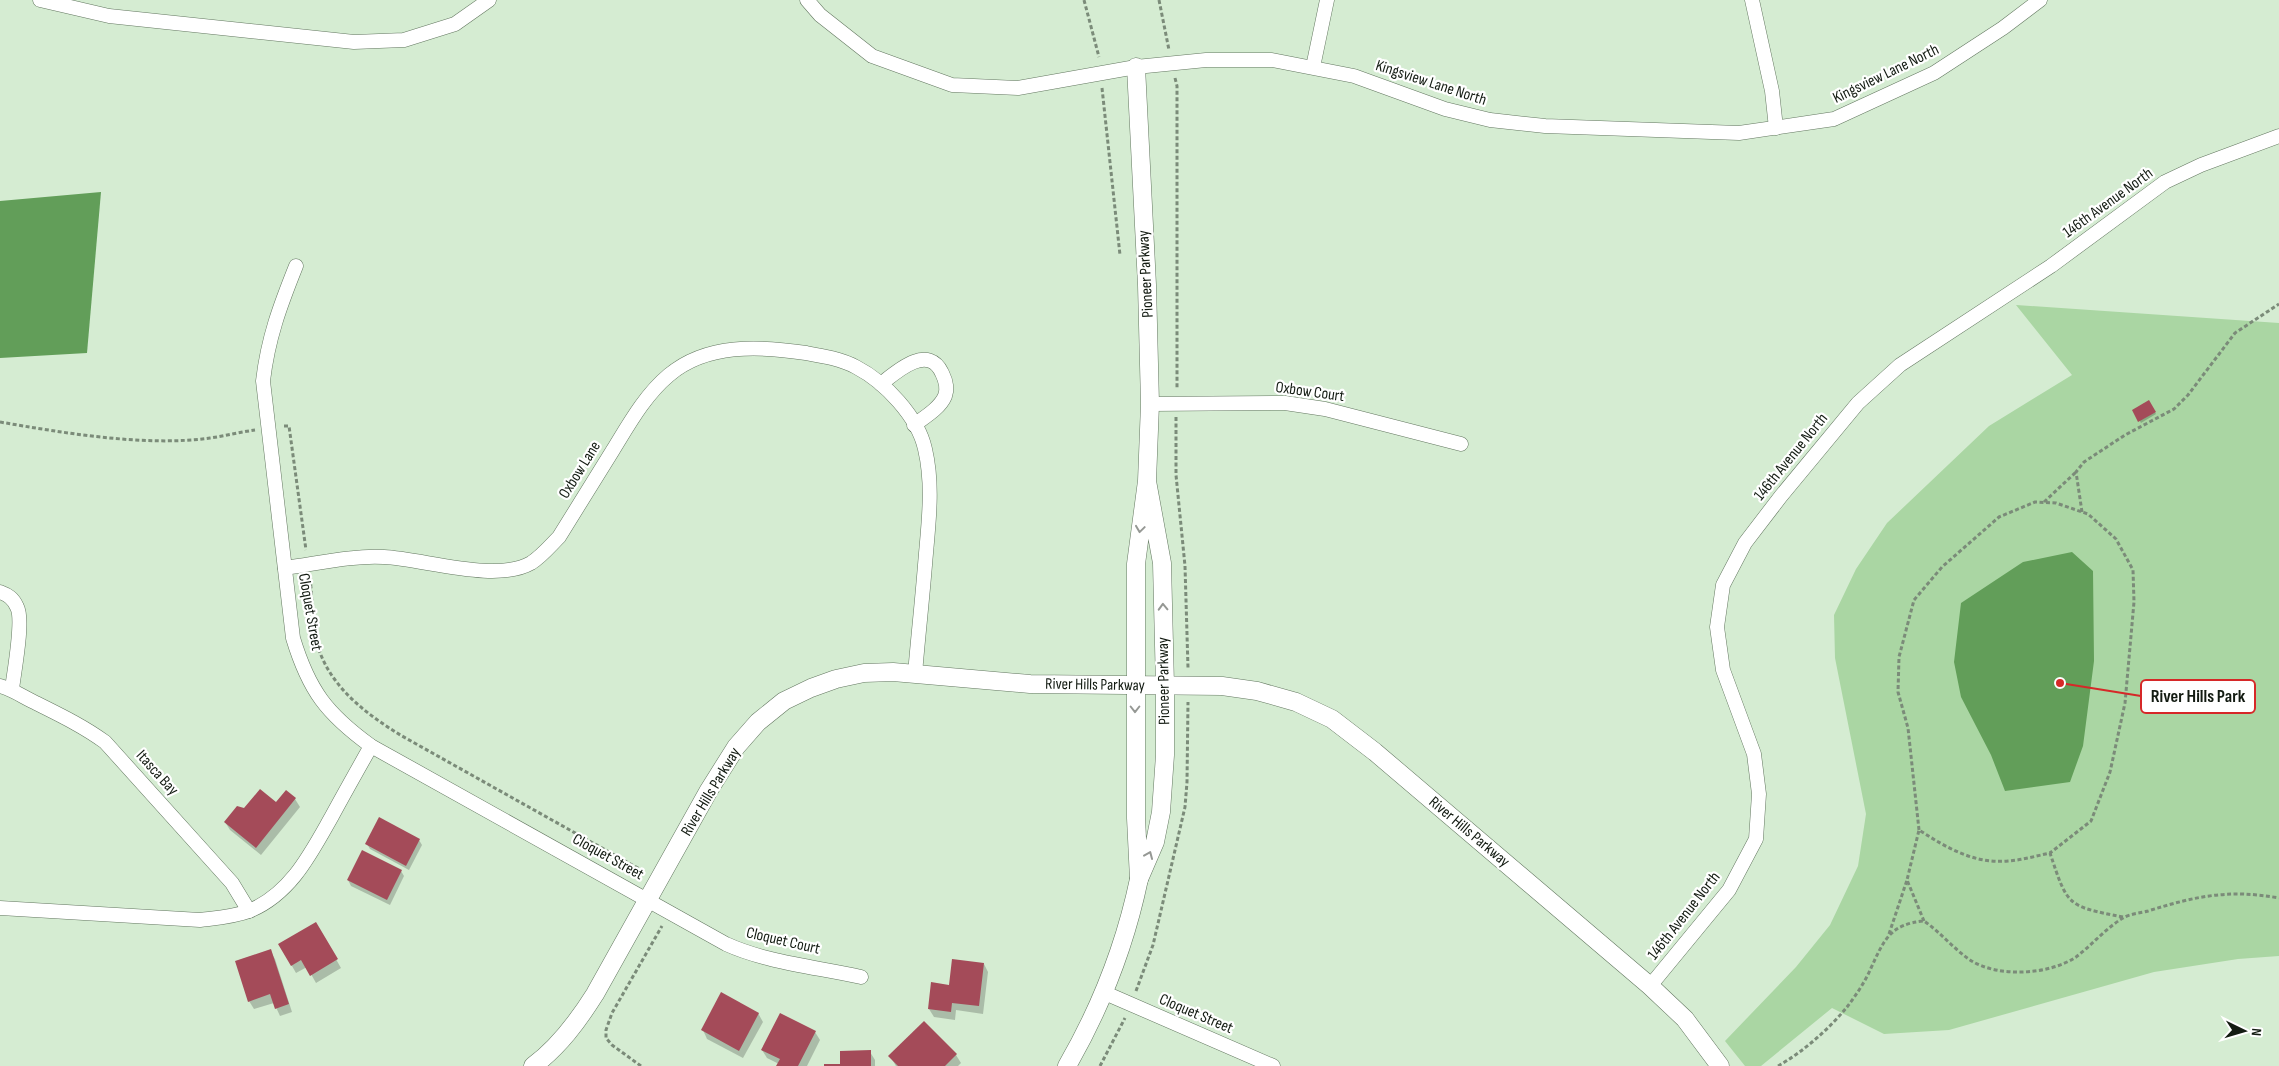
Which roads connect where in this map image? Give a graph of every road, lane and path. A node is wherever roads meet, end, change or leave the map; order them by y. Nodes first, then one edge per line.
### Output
1 (40, 0) edge
2 (489, 0) edge
3 (807, 0) edge
4 (1084, 0) edge
5 (1328, 0) edge
6 (1752, 0) edge
7 (2040, 0) edge
8 (1136, 67) junction
9 (1313, 67) junction
10 (1101, 75) junction
11 (1776, 128) junction
12 (2279, 136) edge
13 (1120, 255) dead end
14 (296, 266) dead end
15 (2279, 304) edge
16 (881, 384) junction
17 (1150, 404) junction
18 (0, 422) edge
19 (914, 425) junction
20 (289, 426) dead end
21 (254, 430) dead end
22 (1461, 444) dead end
23 (2076, 472) junction
24 (1147, 481) junction
25 (2043, 503) junction
26 (2082, 512) junction
27 (306, 550) dead end
28 (284, 568) junction
29 (310, 579) dead end
30 (0, 592) edge
31 (915, 674) junction
32 (1135, 686) junction
33 (1165, 686) junction
34 (6, 688) edge
35 (371, 746) junction
36 (1919, 830) junction
37 (2050, 854) junction
38 (645, 872) dead end
39 (1139, 879) junction
40 (1907, 880) junction
41 (2279, 898) edge
42 (648, 900) junction
43 (0, 908) edge
44 (249, 911) junction
45 (2124, 917) junction
46 (1924, 921) junction
47 (663, 925) dead end
48 (1889, 934) junction
49 (861, 977) dead end
50 (1650, 986) junction
51 (1105, 993) junction
52 (533, 1066) edge
53 (641, 1066) edge
54 (1067, 1066) edge
55 (1273, 1066) edge
56 (1720, 1066) edge
57 (1778, 1066) edge

1 - 2 street
3 - 10 street, Kingsview Lane North
4 - 10 path
5 - 9 street
6 - 11 street
7 - 11 street, Kingsview Lane North
8 - 9 street, Kingsview Lane North
8 - 10 street, Kingsview Lane North
8 - 17 street, Pioneer Parkway
9 - 11 street, Kingsview Lane North
10 - 13 path
12 - 50 street, 146th Avenue North
14 - 28 street, Cloquet Street
15 - 23 path
16 - 19 street, Oxbow Lane
16 - 19 street
16 - 28 street, Oxbow Lane
17 - 22 street, Oxbow Court
17 - 24 street, Pioneer Parkway
18 - 21 path
19 - 31 street, Oxbow Lane
20 - 27 path
23 - 25 path
23 - 26 path
24 -> 32 street, Pioneer Parkway
33 -> 24 street, Pioneer Parkway
25 - 26 path
25 - 36 path
26 - 37 path
28 - 35 street, Cloquet Street
29 - 38 path
30 - 34 street, Itasca Bay
31 - 32 street, River Hills Parkway
31 - 42 street, River Hills Parkway
32 - 33 street, River Hills Parkway
32 -> 39 street, Pioneer Parkway
39 -> 33 street, Pioneer Parkway
33 - 50 street, River Hills Parkway
34 - 44 street, Itasca Bay
35 - 42 street, Cloquet Street
35 - 44 street
36 - 37 path
36 - 40 path
37 - 45 path
39 - 51 street, Pioneer Parkway
40 - 46 path
40 - 48 path
41 - 45 path
42 - 49 street, Cloquet Court
42 - 52 street, River Hills Parkway
43 - 44 street
45 - 46 path
46 - 48 path
47 - 53 path
48 - 57 path
50 - 56 street, River Hills Parkway
51 - 54 street, Pioneer Parkway
51 - 55 street, Cloquet Street

